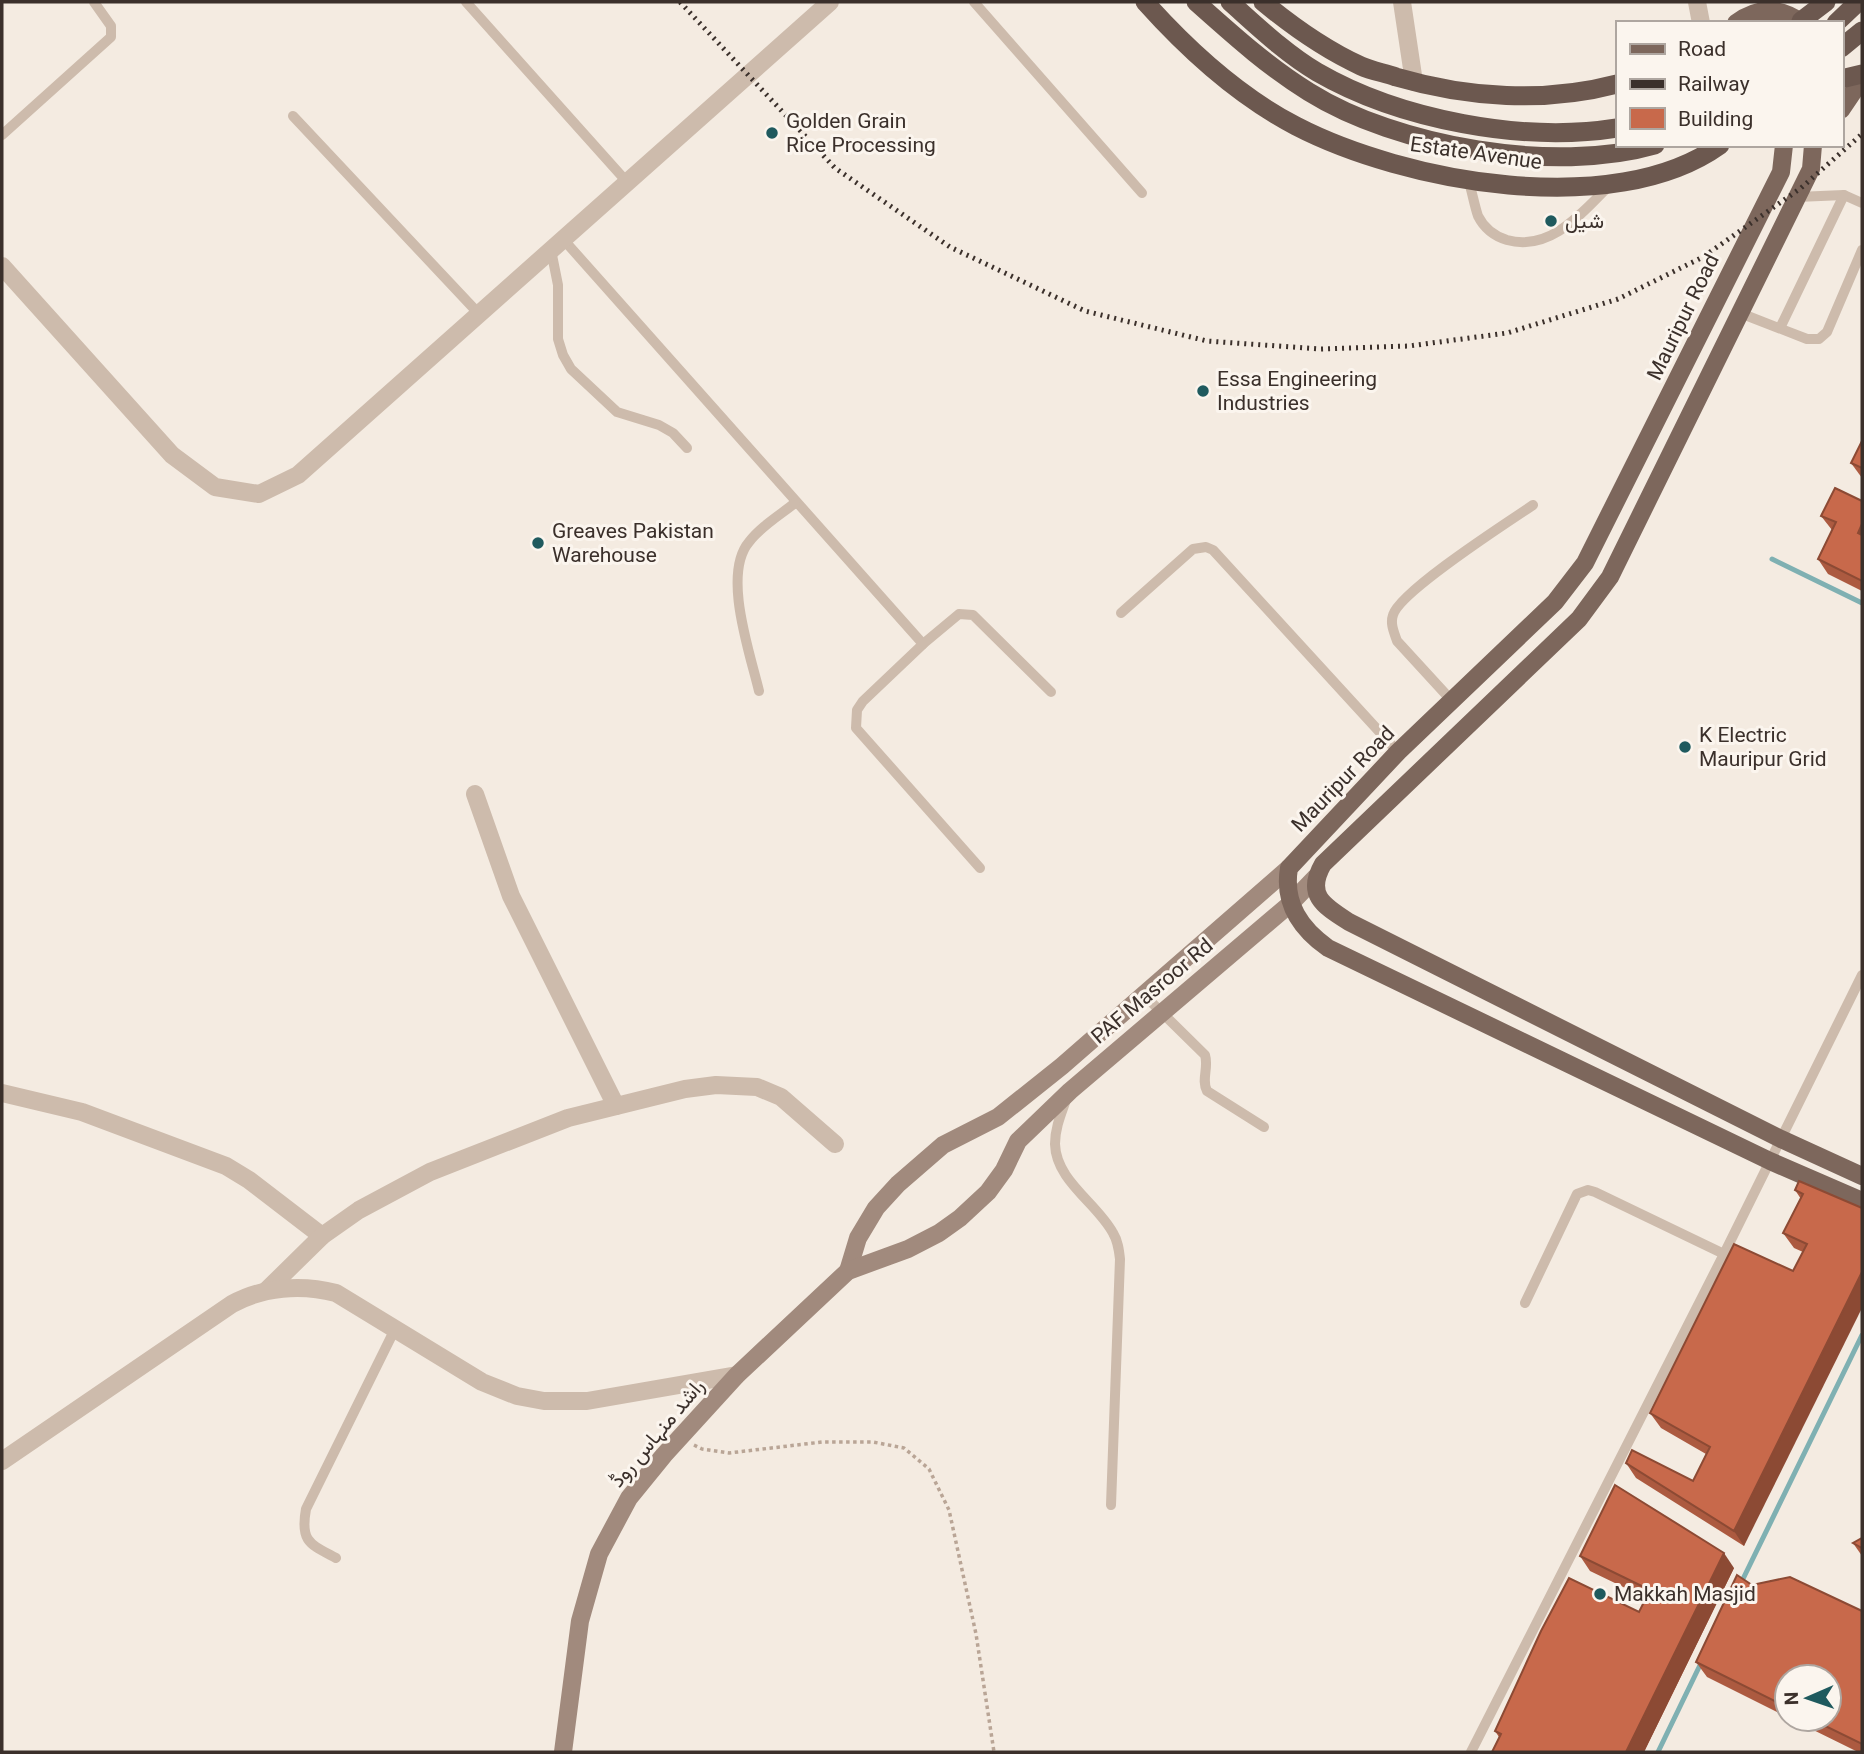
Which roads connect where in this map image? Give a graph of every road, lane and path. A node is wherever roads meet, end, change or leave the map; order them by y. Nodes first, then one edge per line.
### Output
1 (94, 2) edge
2 (466, 2) edge
3 (830, 2) edge
4 (974, 2) edge
5 (1145, 2) edge
6 (1196, 2) edge
7 (1230, 2) edge
8 (1263, 2) edge
9 (1402, 2) edge
10 (1697, 2) edge
11 (1826, 2) edge
12 (1858, 2) edge
13 (1701, 21) edge
14 (1739, 21) edge
15 (1800, 21) edge
16 (1803, 21) edge
17 (1838, 21) edge
18 (1862, 31) edge
19 (1843, 46) edge
20 (1862, 77) edge
21 (1843, 79) edge
22 (1414, 82) junction
23 (1616, 84) edge
24 (1843, 107) edge
25 (293, 116) dead end
26 (1616, 128) edge
27 (2, 135) edge
28 (1643, 147) edge
29 (1716, 147) edge
30 (1784, 147) edge
31 (1814, 147) edge
32 (1822, 147) edge
33 (1811, 169) junction
34 (1468, 178) junction
35 (627, 183) junction
36 (1609, 186) junction
37 (1142, 193) dead end
38 (1844, 195) junction
39 (1797, 197) junction
40 (1862, 203) edge
41 (1744, 244) junction
42 (557, 245) junction
43 (1862, 250) edge
44 (1767, 258) junction
45 (2, 266) edge
46 (1740, 313) junction
47 (480, 314) junction
48 (1780, 328) junction
49 (687, 448) dead end
50 (795, 503) junction
51 (1533, 505) dead end
52 (1121, 613) dead end
53 (923, 644) junction
54 (758, 691) dead end
55 (1051, 692) dead end
56 (1451, 701) junction
57 (1398, 752) junction
58 (475, 794) dead end
59 (980, 868) dead end
60 (1289, 868) junction
61 (1316, 877) junction
62 (1290, 904) junction
63 (1862, 975) edge
64 (1144, 995) junction
65 (1162, 1013) junction
66 (1070, 1091) junction
67 (2, 1093) edge
68 (616, 1106) junction
69 (998, 1117) joint
70 (1264, 1127) dead end
71 (1781, 1139) junction
72 (1018, 1141) joint
73 (835, 1144) dead end
74 (1770, 1161) junction
75 (1862, 1176) edge
76 (1862, 1201) edge
77 (322, 1236) junction
78 (1724, 1254) junction
79 (848, 1270) junction
80 (267, 1290) junction
81 (1525, 1303) dead end
82 (395, 1329) junction
83 (737, 1375) junction
84 (681, 1437) junction
85 (2, 1461) edge
86 (1111, 1505) dead end
87 (336, 1558) dead end
88 (563, 1752) edge
89 (994, 1752) edge
90 (1471, 1752) edge

1 - 27 lane
2 - 35 lane
3 - 35 street
4 - 37 lane
5 - 34 highway, Estate Avenue
6 - 28 highway
7 - 26 highway
8 - 22 highway
9 - 22 street
10 - 13 street
11 - 16 highway
12 - 17 highway
14 - 15 main road
18 - 19 highway
20 - 21 highway
20 - 24 main road
22 - 23 highway
25 - 47 lane
29 - 36 highway, Estate Avenue
30 - 41 main road, Mauripur Road
31 - 33 main road
32 - 33 main road
33 - 39 main road
34 - 36 highway, Estate Avenue
34 - 36 lane
35 - 42 street
38 - 39 lane
38 - 40 lane
38 - 48 lane
39 - 44 main road
41 - 44 main road
41 - 56 main road, Mauripur Road
42 - 47 street
42 - 49 lane
42 - 50 lane
43 - 48 lane
44 - 46 main road
45 - 47 street
46 - 48 lane
46 - 61 main road
50 - 53 lane
50 - 54 lane
51 - 56 lane
52 - 57 lane
53 - 55 lane
53 - 59 lane
56 - 57 main road, Mauripur Road
57 - 60 main road, Mauripur Road
58 - 68 street
60 - 62 main road
60 - 64 main road, PAF Masroor Rd
61 - 62 main road, PAF Masroor Rd
61 - 71 main road
62 - 65 main road, PAF Masroor Rd
62 - 74 main road
63 - 71 lane
64 - 65 lane
64 - 69 main road, PAF Masroor Rd
65 - 66 main road, PAF Masroor Rd
65 - 70 lane
66 - 72 main road, PAF Masroor Rd
66 - 86 lane
67 - 77 street
68 - 73 street
68 - 77 street
69 - 79 main road, راشد منہاس روڈ
71 - 74 lane
71 - 75 main road
72 - 79 main road, راشد منہاس روڈ
74 - 76 main road
74 - 78 lane
77 - 80 street
78 - 81 lane
78 - 90 lane
79 - 83 main road, راشد منہاس روڈ
80 - 82 street
80 - 85 street
82 - 83 street
82 - 87 lane
83 - 84 main road, راشد منہاس روڈ
84 - 88 main road, راشد منہاس روڈ
84 - 89 path

